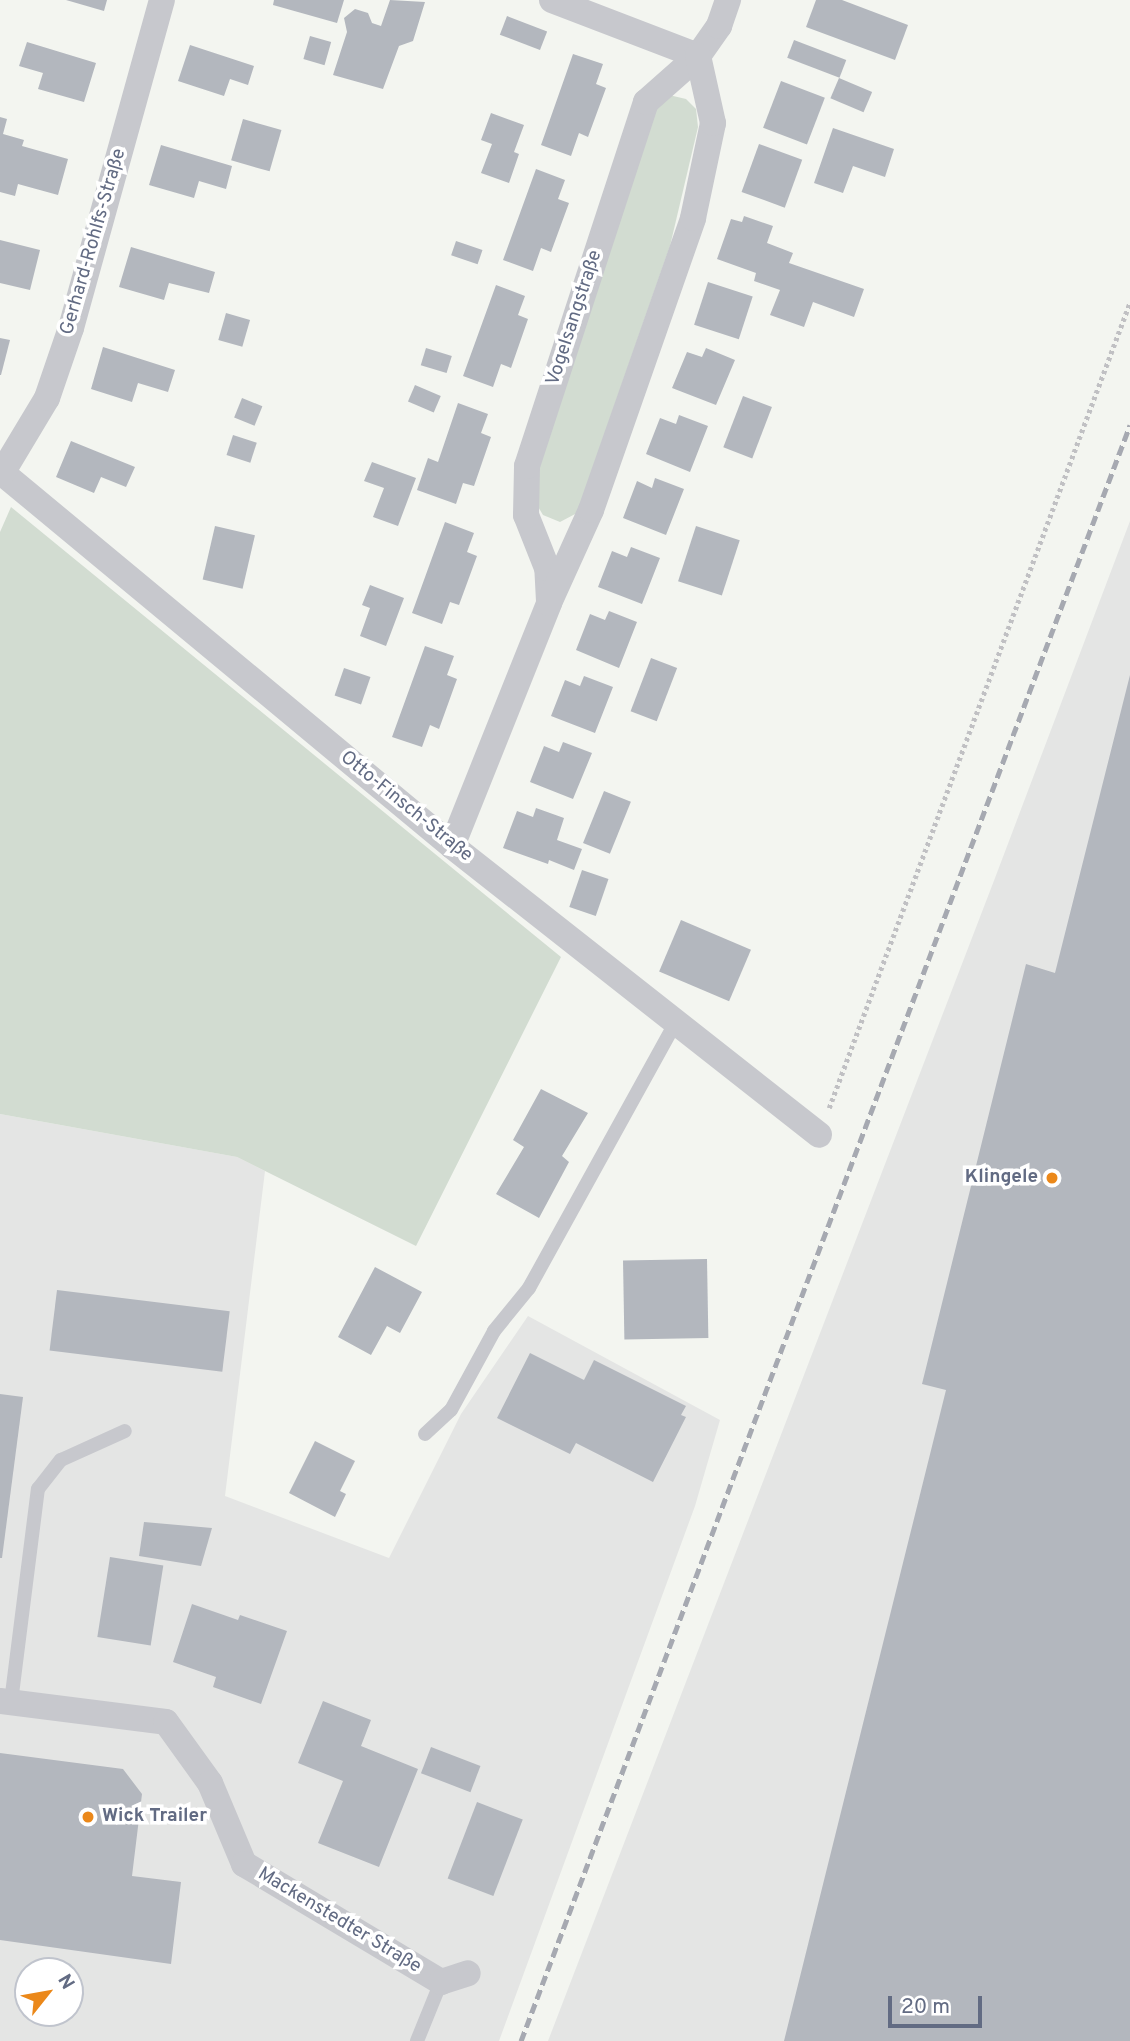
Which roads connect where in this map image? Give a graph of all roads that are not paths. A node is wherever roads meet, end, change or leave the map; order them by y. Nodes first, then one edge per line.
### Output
1 (162, 0) edge
2 (552, 0) edge
3 (728, 0) edge
4 (698, 56) junction
5 (1, 472) edge
6 (549, 603) junction
7 (452, 846) junction
8 (676, 1022) junction
9 (819, 1135) road end
10 (125, 1431) dead end
11 (425, 1434) dead end
12 (5, 1702) edge
13 (468, 1973) dead end
14 (441, 1982) junction
15 (417, 2041) edge

1 - 5 street, Gerhard-Rohlfs-Straße
2 - 4 street
3 - 4 street, Vogelsangstraße
4 - 6 street, Vogelsangstraße
4 - 6 street, Vogelsangstraße
5 - 7 street, Otto-Finsch-Straße
6 - 7 street, Vogelsangstraße
7 - 8 street, Otto-Finsch-Straße
8 - 9 street, Otto-Finsch-Straße
8 - 11 lane
10 - 12 lane
12 - 14 street, Mackenstedter Straße
13 - 14 street, Mackenstedter Straße
14 - 15 lane

